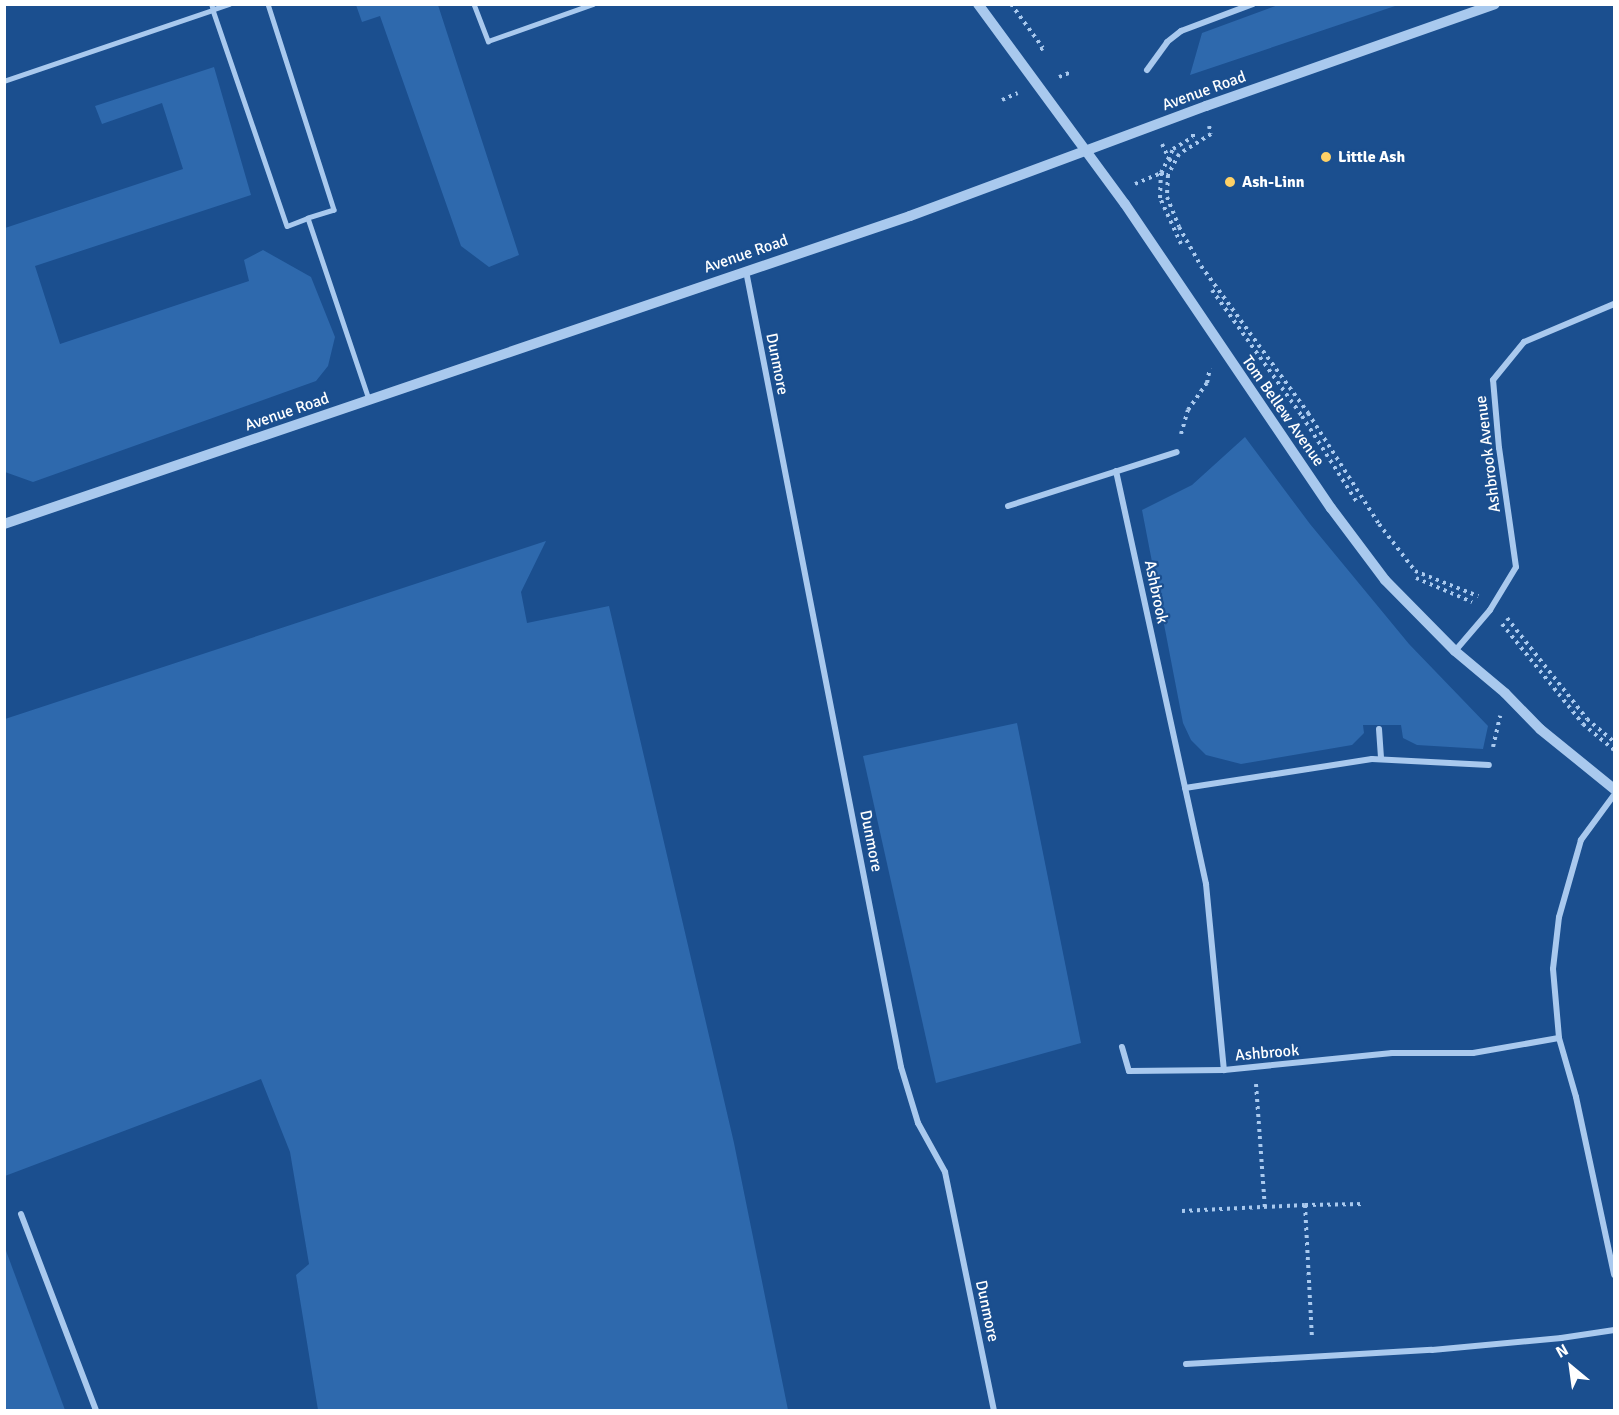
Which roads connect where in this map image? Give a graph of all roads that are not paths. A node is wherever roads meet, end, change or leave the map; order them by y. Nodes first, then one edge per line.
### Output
1 (230, 4) edge
2 (268, 4) edge
3 (474, 4) edge
4 (592, 4) edge
5 (978, 4) edge
6 (1253, 4) edge
7 (1496, 4) edge
8 (212, 7) edge
9 (1147, 70) dead end
10 (4, 81) edge
11 (1085, 151) junction
12 (308, 218) junction
13 (745, 270) junction
14 (1614, 304) edge
15 (369, 399) junction
16 (1177, 452) road end
17 (1116, 471) junction
18 (1008, 506) dead end
19 (4, 524) edge
20 (1455, 651) junction
21 (1378, 729) dead end
22 (1381, 759) junction
23 (1489, 765) road end
24 (1185, 788) junction
25 (1614, 789) edge
26 (1614, 795) edge
27 (1559, 1038) junction
28 (1122, 1047) dead end
29 (1224, 1070) junction
30 (21, 1214) dead end
31 (1614, 1275) edge
32 (1614, 1330) edge
33 (1186, 1364) dead end
34 (96, 1410) edge
35 (994, 1410) edge

1 - 8 lane
2 - 12 lane
3 - 4 lane
5 - 11 street, Tom Bellew Avenue
6 - 9 street
7 - 11 street, Avenue Road
8 - 10 lane
8 - 12 lane
11 - 13 street, Avenue Road
11 - 20 street, Tom Bellew Avenue
12 - 15 lane
13 - 15 street, Avenue Road
13 - 35 street, Dunmore
14 - 20 street, Ashbrook Avenue
15 - 19 street, Avenue Road
16 - 17 street
17 - 18 street
17 - 24 street, Ashbrook
20 - 25 street, Tom Bellew Avenue
21 - 22 street
22 - 23 street
22 - 24 street
24 - 29 street, Ashbrook
26 - 27 street
27 - 29 street, Ashbrook
27 - 31 street
28 - 29 street
30 - 34 street
32 - 33 street

